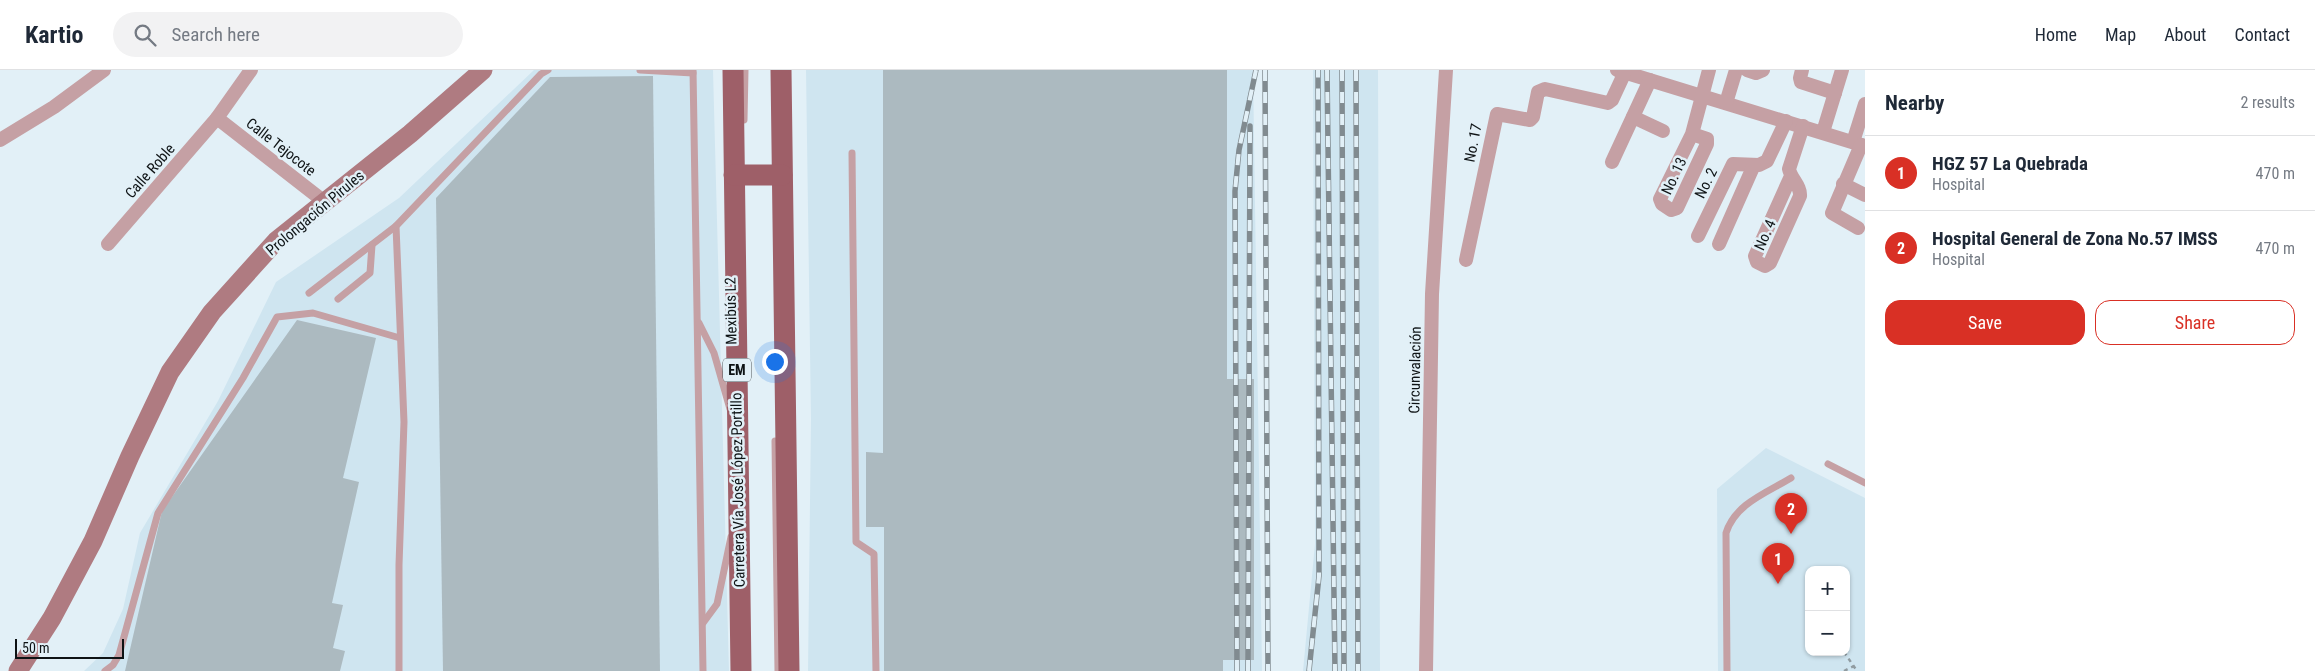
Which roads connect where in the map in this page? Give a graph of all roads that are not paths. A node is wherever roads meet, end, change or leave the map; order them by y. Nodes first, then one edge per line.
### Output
1 (104, 70) edge
2 (251, 70) edge
3 (483, 70) edge
4 (548, 70) edge
5 (640, 70) edge
6 (733, 70) edge
7 (744, 70) edge
8 (773, 70) edge
9 (1446, 70) edge
10 (1709, 70) edge
11 (1736, 70) edge
12 (1747, 70) edge
13 (1763, 70) edge
14 (1802, 70) edge
15 (1842, 70) edge
16 (693, 71) edge
17 (1621, 71) edge
18 (777, 75) edge
19 (1650, 80) junction
20 (1835, 93) junction
21 (1702, 96) junction
22 (1726, 103) junction
23 (1864, 107) edge
24 (1633, 117) junction
25 (217, 118) junction
26 (1786, 121) junction
27 (1803, 126) junction
28 (744, 127) dead end
29 (1663, 131) dead end
30 (1823, 132) junction
31 (1692, 134) junction
32 (0, 140) edge
33 (1860, 144) edge
34 (852, 153) dead end
35 (1612, 162) dead end
36 (1754, 165) junction
37 (741, 175) junction
38 (775, 176) junction
39 (1791, 176) junction
40 (1843, 184) junction
41 (1865, 195) edge
42 (326, 202) junction
43 (396, 226) junction
44 (1858, 228) dead end
45 (1698, 236) dead end
46 (108, 244) dead end
47 (1719, 244) dead end
48 (372, 245) junction
49 (1466, 260) dead end
50 (309, 293) dead end
51 (338, 299) dead end
52 (697, 321) junction
53 (400, 338) junction
54 (746, 413) dead end
55 (775, 433) dead end
56 (738, 434) junction
57 (1828, 464) dead end
58 (1791, 478) dead end
59 (1865, 483) edge
60 (738, 510) junction
61 (702, 623) junction
62 (18, 671) edge
63 (106, 671) edge
64 (399, 671) edge
65 (703, 671) edge
66 (741, 671) edge
67 (749, 671) edge
68 (778, 671) edge
69 (789, 671) edge
70 (876, 671) edge
71 (1426, 671) edge
72 (1727, 671) edge

1 - 32 street
2 - 25 street, Calle Roble
3 - 42 main road, Prolongación Pirules
4 - 43 lane
5 - 16 lane
6 - 37 main road, Carretera Vía José López Portillo / EM
7 - 28 lane
8 - 18 lane
9 - 71 street, Circunvalación
10 - 21 street, No. 13
11 - 22 street
12 - 13 street
14 - 20 street
15 - 20 street
16 - 52 lane
17 - 19 street
17 - 49 street, No. 17
18 - 38 main road
19 - 21 street
19 - 24 street
20 - 30 street
21 - 22 street
21 - 31 street, No. 13
22 - 26 street
23 - 33 street
24 - 29 street
24 - 35 street
25 - 42 street, Calle Tejocote
25 - 46 street, Calle Roble
26 - 27 street
26 - 36 street
27 - 30 street
27 - 39 street, No. 4
30 - 33 street
31 - 31 street, No. 13
33 - 40 street
34 - 70 lane
36 - 45 street, No. 2
36 - 47 street
37 - 38 main road
37 - 56 main road, Carretera Vía José López Portillo / EM
38 - 69 main road
39 - 39 street, No. 4
40 - 41 street
40 - 44 street
42 - 62 main road, Prolongación Pirules
43 - 48 lane
43 - 53 lane
48 - 50 lane
48 - 51 lane
52 - 56 lane
52 - 61 lane
53 - 63 lane
53 - 64 lane
54 - 67 lane
55 - 68 lane
56 - 60 main road, Carretera Vía José López Portillo / EM
57 - 59 lane
58 - 72 lane
60 - 61 lane
60 - 66 main road, Carretera Vía José López Portillo / EM
61 - 65 lane

